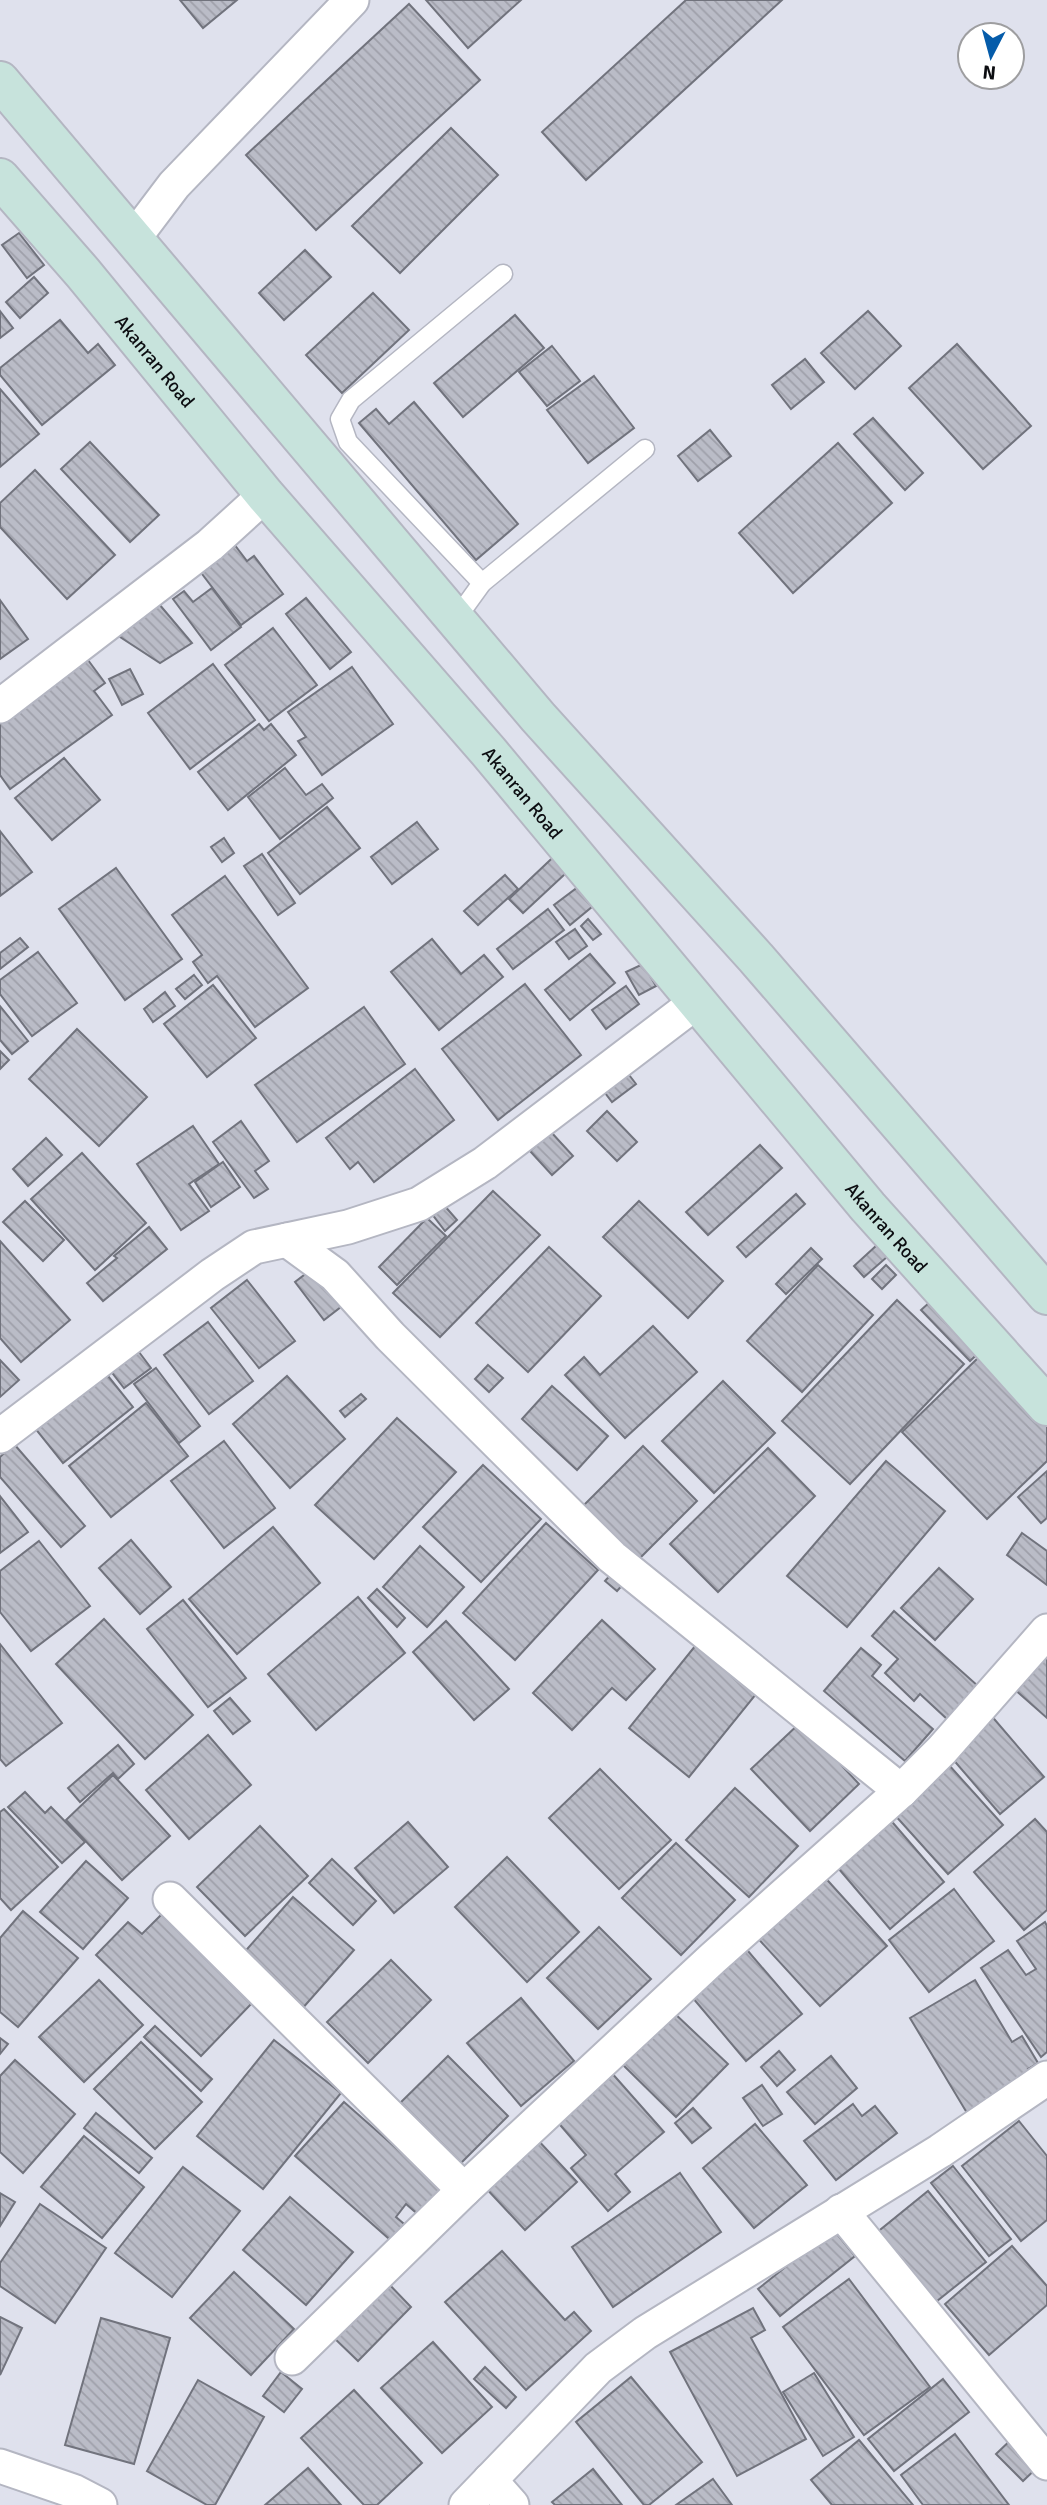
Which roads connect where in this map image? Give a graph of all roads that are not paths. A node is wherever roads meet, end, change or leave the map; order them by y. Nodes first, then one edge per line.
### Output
1 (352, 0) edge
2 (0, 81) edge
3 (0, 178) edge
4 (134, 238) junction
5 (503, 274) dead end
6 (645, 449) dead end
7 (265, 495) junction
8 (482, 583) junction
9 (456, 619) junction
10 (0, 706) edge
11 (698, 1001) junction
12 (287, 1240) junction
13 (1047, 1295) edge
14 (1047, 1406) edge
15 (0, 1436) edge
16 (1047, 1631) edge
17 (901, 1791) junction
18 (170, 1899) dead end
19 (1047, 2078) edge
20 (464, 2190) junction
21 (841, 2211) junction
22 (292, 2358) dead end
23 (1047, 2463) edge
24 (0, 2466) edge
25 (501, 2493) edge
26 (79, 2500) edge
27 (466, 2505) edge

1 - 4 street
2 - 4 main road
3 - 7 main road, Akanran Road
4 - 9 main road
5 - 8 lane
6 - 8 lane
7 - 10 street
7 - 11 main road, Akanran Road
8 - 9 lane
9 - 13 main road
11 - 12 street
11 - 14 main road, Akanran Road
12 - 15 street
12 - 17 street
16 - 17 street
17 - 20 street
18 - 20 street
19 - 21 street
20 - 22 street
21 - 23 street
21 - 25 street
24 - 26 street
25 - 27 street

